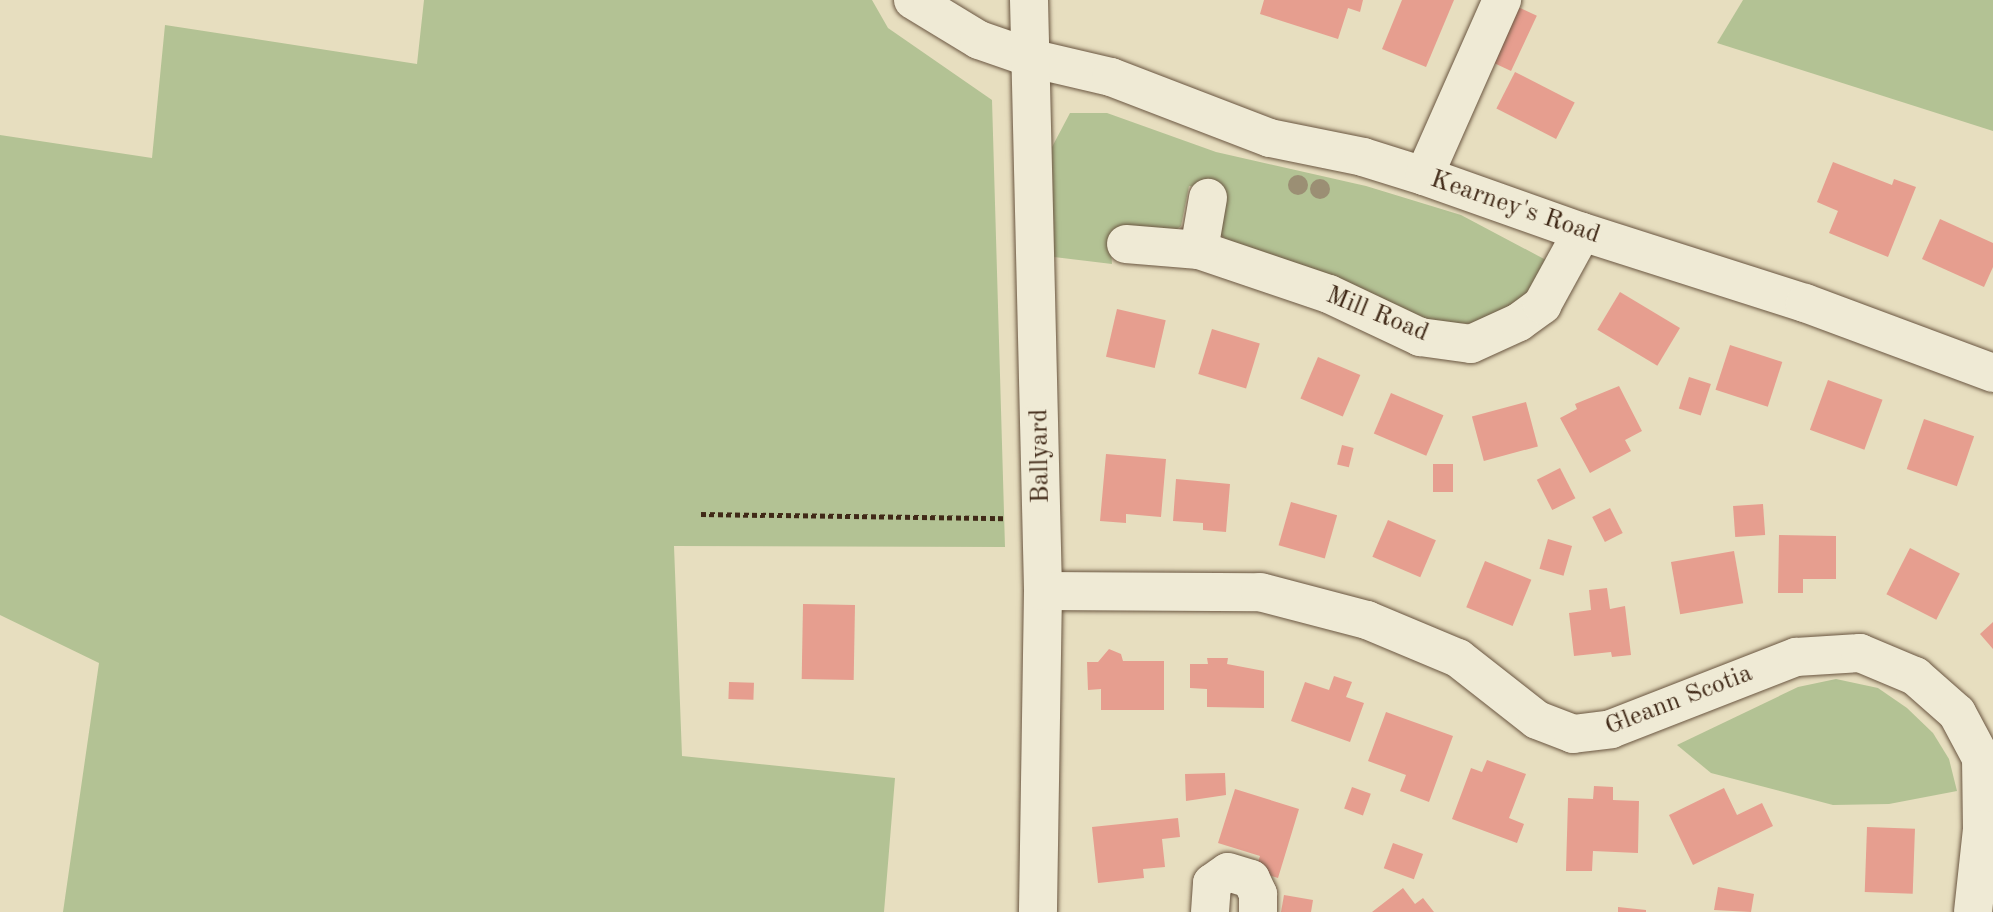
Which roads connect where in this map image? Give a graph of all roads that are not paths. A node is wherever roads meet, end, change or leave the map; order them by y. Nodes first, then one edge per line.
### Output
1 (913, 0) edge
2 (1029, 0) edge
3 (1502, 0) edge
4 (1034, 59) junction
5 (1424, 176) junction
6 (1208, 198) dead end
7 (1582, 232) junction
8 (1126, 244) dead end
9 (1199, 250) junction
10 (1993, 373) edge
11 (1043, 590) junction
12 (1038, 912) edge
13 (1210, 912) edge
14 (1258, 912) edge
15 (1973, 912) edge

1 - 4 street, Kearney's Road
2 - 4 street, Ballyard
3 - 5 street
4 - 5 street, Kearney's Road
4 - 11 street, Ballyard
5 - 7 street, Kearney's Road
6 - 9 street
7 - 9 street, Mill Road
7 - 10 street, Kearney's Road
8 - 9 street, Mill Road
11 - 12 street, Ballyard
11 - 15 street, Gleann Scotia
13 - 14 street

